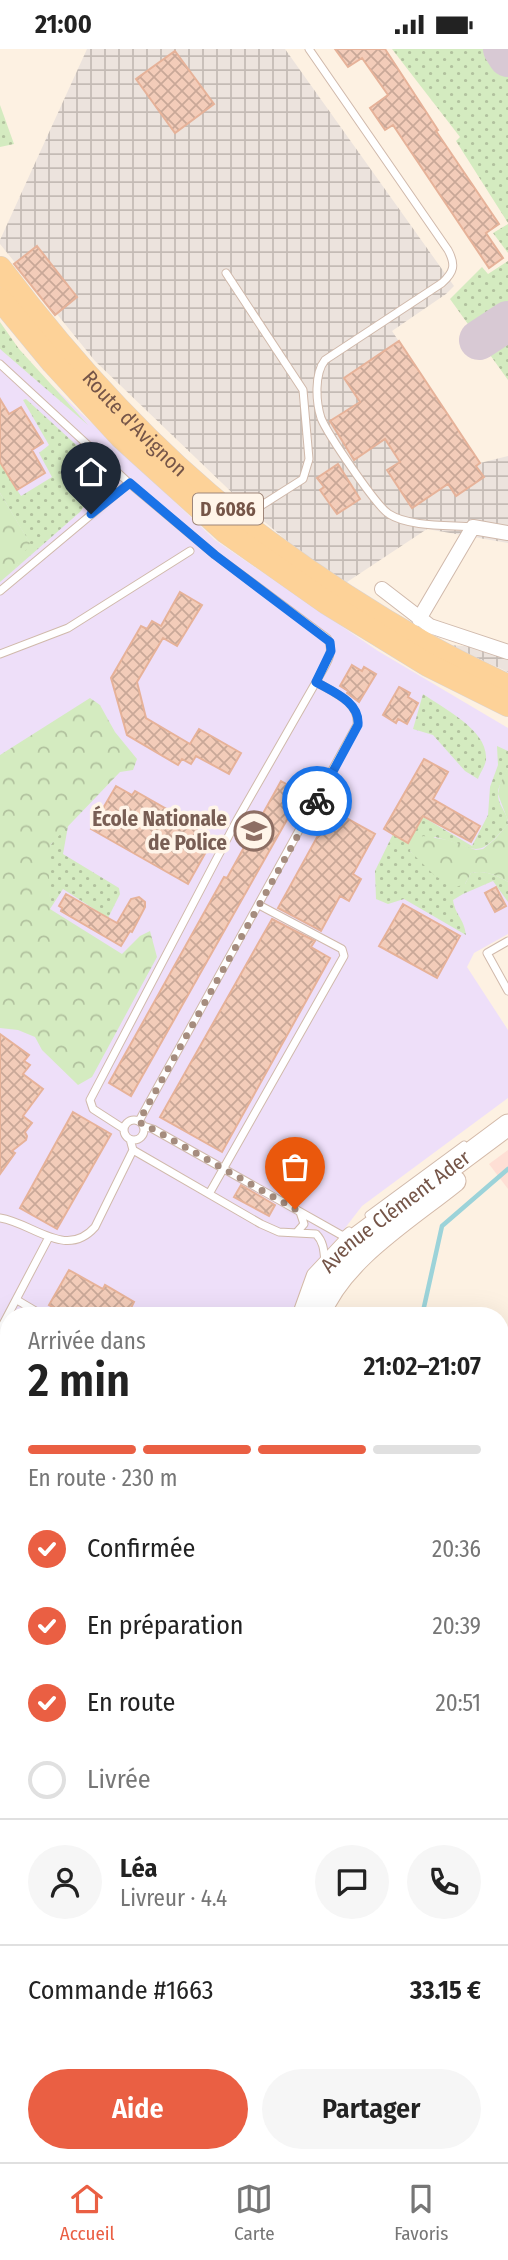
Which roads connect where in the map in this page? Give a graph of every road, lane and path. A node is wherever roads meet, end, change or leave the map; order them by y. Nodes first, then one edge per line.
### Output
1 (309, 49) edge
2 (0, 268) edge
3 (226, 273) dead end
4 (0, 299) edge
5 (0, 364) edge
6 (130, 483) junction
7 (248, 514) dead end
8 (473, 527) junction
9 (508, 533) edge
10 (190, 551) dead end
11 (382, 589) dead end
12 (0, 591) edge
13 (419, 619) junction
14 (508, 652) edge
15 (0, 654) edge
16 (316, 682) junction
17 (508, 686) edge
18 (508, 705) edge
19 (259, 905) junction
20 (508, 940) edge
21 (508, 991) edge
22 (508, 1116) edge
23 (141, 1123) junction
24 (508, 1125) edge
25 (124, 1129) junction
26 (482, 1134) dead end
27 (131, 1139) junction
28 (508, 1139) edge
29 (472, 1140) dead end
30 (133, 1150) junction
31 (223, 1168) junction
32 (209, 1194) junction
33 (299, 1211) junction
34 (0, 1218) edge
35 (363, 1220) dead end
36 (297, 1232) junction
37 (49, 1237) junction
38 (335, 1268) edge
39 (17, 1300) junction
40 (13, 1307) edge
41 (29, 1307) edge
42 (306, 1307) edge

1 - 8 lane
2 - 17 main road, Route d'Avignon / D 6086
3 - 7 lane
4 - 18 main road, Route d'Avignon / D 6086
5 - 6 lane
6 - 12 lane
6 - 16 lane
8 - 9 street
8 - 13 street
10 - 15 lane
11 - 13 street
13 - 14 street
16 - 19 lane
16 - 25 lane
19 - 23 lane
19 - 31 lane
20 - 21 lane
22 - 26 lane
23 - 25 lane
23 - 27 lane
23 - 31 lane
24 - 38 street, Avenue Clément Ader
25 - 27 lane
27 - 30 lane
28 - 38 street, Avenue Clément Ader
29 - 35 lane
30 - 32 lane
30 - 37 lane
31 - 32 lane
31 - 33 lane
32 - 36 lane
33 - 36 lane
33 - 38 lane
34 - 37 lane
36 - 38 lane
37 - 39 lane
38 - 42 street, Avenue Clément Ader
39 - 40 lane
39 - 41 lane

